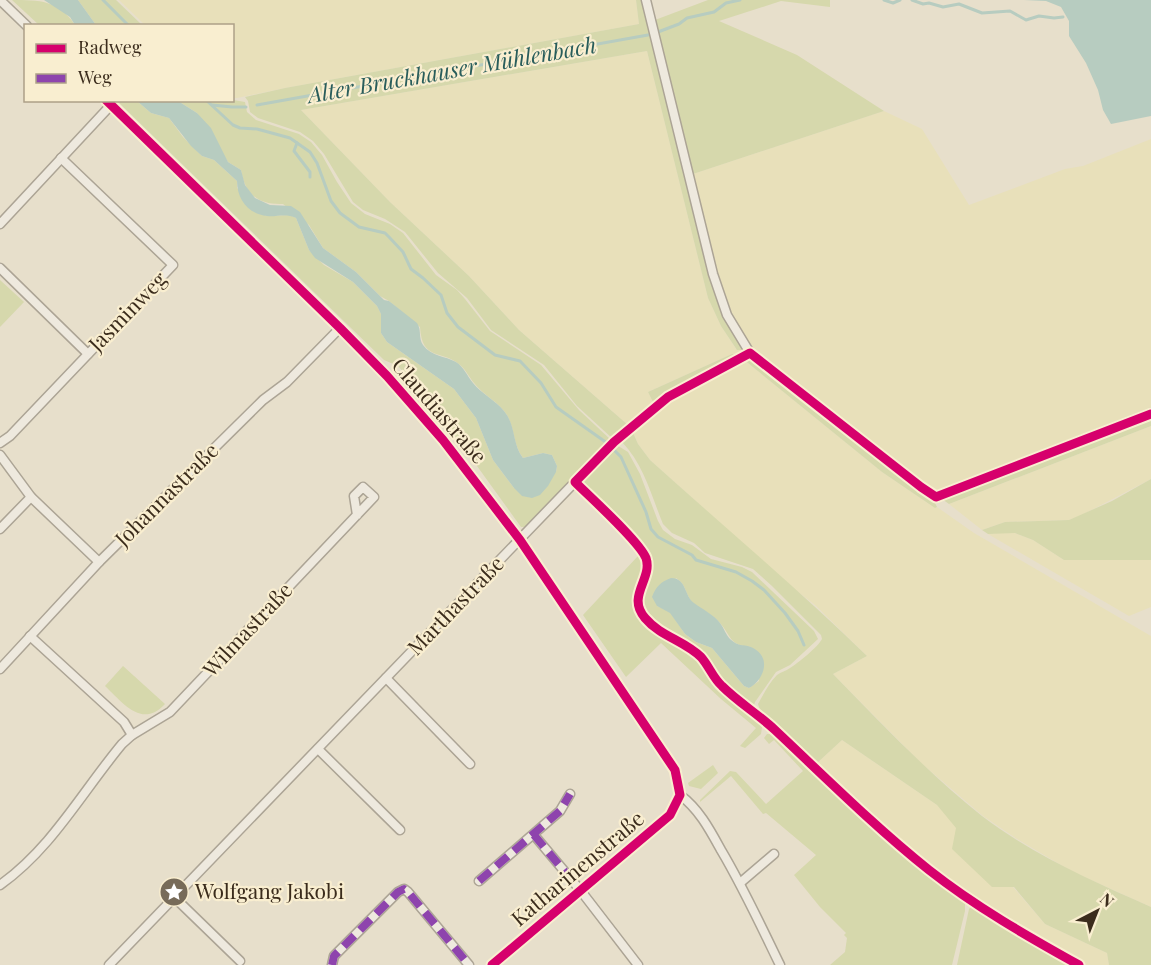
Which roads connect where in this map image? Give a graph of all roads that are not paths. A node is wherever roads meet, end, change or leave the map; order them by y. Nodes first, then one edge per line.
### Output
1 (0, 0) edge
2 (646, 0) edge
3 (25, 24) edge
4 (108, 103) edge
5 (61, 158) junction
6 (0, 224) edge
7 (0, 268) edge
8 (340, 328) junction
9 (750, 353) junction
10 (88, 354) junction
11 (1151, 414) edge
12 (0, 443) edge
13 (611, 444) dead end
14 (0, 455) edge
15 (575, 482) dead end
16 (31, 497) junction
17 (357, 514) dead end
18 (0, 529) edge
19 (520, 540) junction
20 (99, 562) junction
21 (30, 636) junction
22 (0, 669) edge
23 (386, 678) junction
24 (132, 735) junction
25 (318, 749) junction
26 (470, 764) dead end
27 (570, 794) dead end
28 (680, 795) junction
29 (400, 830) dead end
30 (534, 835) junction
31 (774, 854) dead end
32 (479, 881) dead end
33 (740, 883) junction
34 (0, 885) edge
35 (581, 891) junction
36 (174, 897) junction
37 (240, 962) dead end
38 (109, 965) edge
39 (332, 965) edge
40 (469, 965) edge
41 (492, 965) edge
42 (638, 965) edge
43 (781, 965) edge

1 - 3 street
2 - 9 street
4 - 5 street
4 - 8 street, Claudiastraße
5 - 6 street
5 - 10 street, Jasminweg
7 - 10 street
8 - 19 street, Claudiastraße
8 - 20 street, Johannastraße
9 - 11 street
9 - 13 street
10 - 12 street, Jasminweg
14 - 16 street
15 - 19 street, Marthastraße
16 - 18 street
16 - 20 street
17 - 24 street, Wilmastraße
19 - 23 street, Marthastraße
19 - 28 street, Claudiastraße
20 - 21 street, Johannastraße
21 - 22 street, Johannastraße
21 - 24 street
23 - 25 street, Marthastraße
23 - 26 street
24 - 34 street, Wilmastraße
25 - 29 street
25 - 36 street, Marthastraße
27 - 30 street
28 - 33 street
28 - 35 street, Katharinenstraße
30 - 32 street
30 - 35 street
31 - 33 street
33 - 43 street
35 - 41 street, Katharinenstraße
35 - 42 street
36 - 37 street
36 - 38 street, Marthastraße
39 - 40 street

